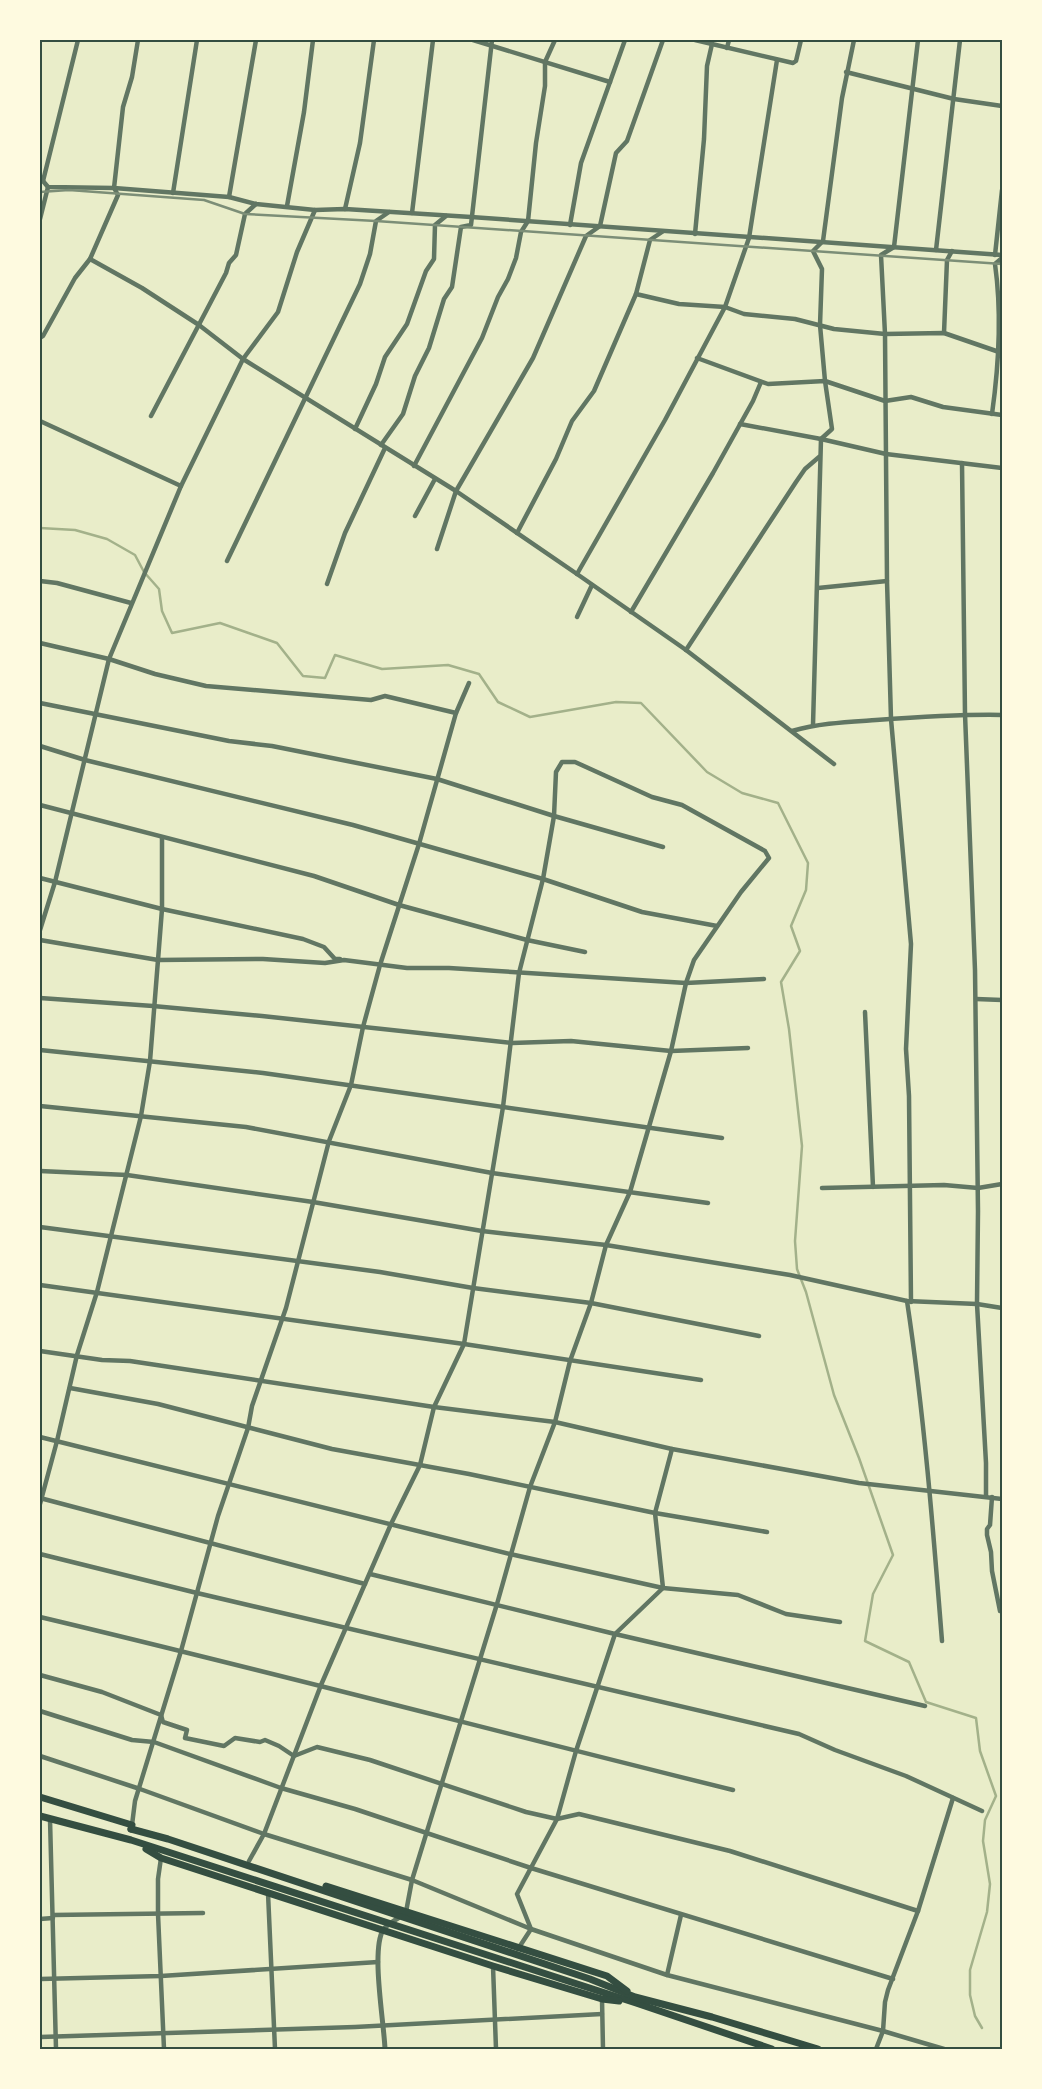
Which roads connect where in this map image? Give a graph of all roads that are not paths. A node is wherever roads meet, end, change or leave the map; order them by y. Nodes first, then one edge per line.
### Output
1 (78, 40) edge
2 (138, 40) edge
3 (197, 40) edge
4 (256, 40) edge
5 (313, 40) edge
6 (374, 40) edge
7 (432, 40) edge
8 (473, 40) edge
9 (555, 40) edge
10 (624, 40) edge
11 (663, 40) edge
12 (695, 40) edge
13 (729, 40) edge
14 (801, 40) edge
15 (854, 40) edge
16 (918, 40) edge
17 (960, 40) edge
18 (492, 43) edge
19 (712, 44) junction
20 (727, 48) junction
21 (777, 60) junction
22 (545, 62) junction
23 (846, 72) junction
24 (610, 82) junction
25 (912, 90) junction
26 (954, 99) junction
27 (1002, 106) edge
28 (42, 181) edge
29 (48, 187) junction
30 (114, 188) junction
31 (1002, 190) edge
32 (174, 192) junction
33 (229, 197) junction
34 (256, 204) junction
35 (287, 206) junction
36 (345, 209) junction
37 (315, 210) junction
38 (389, 212) junction
39 (412, 213) junction
40 (446, 216) junction
41 (471, 217) junction
42 (40, 219) edge
43 (528, 221) junction
44 (570, 225) junction
45 (600, 226) junction
46 (662, 232) junction
47 (695, 234) junction
48 (749, 238) junction
49 (823, 241) junction
50 (894, 247) junction
51 (936, 250) junction
52 (952, 251) junction
53 (995, 254) junction
54 (1002, 257) edge
55 (90, 259) junction
56 (636, 294) junction
57 (725, 308) junction
58 (199, 325) junction
59 (820, 325) junction
60 (885, 334) junction
61 (944, 334) junction
62 (40, 338) edge
63 (1000, 352) edge
64 (697, 358) junction
65 (243, 359) junction
66 (825, 381) junction
67 (761, 382) junction
68 (306, 398) junction
69 (884, 400) junction
70 (992, 414) junction
71 (1002, 415) edge
72 (151, 416) dead end
73 (40, 421) edge
74 (740, 424) junction
75 (355, 429) junction
76 (821, 439) junction
77 (383, 447) junction
78 (886, 454) junction
79 (819, 457) junction
80 (962, 463) junction
81 (414, 466) junction
82 (1002, 468) edge
83 (435, 479) junction
84 (180, 486) junction
85 (456, 491) junction
86 (415, 516) dead end
87 (517, 533) junction
88 (437, 549) dead end
89 (227, 562) dead end
90 (577, 574) junction
91 (40, 580) edge
92 (887, 581) junction
93 (327, 584) dead end
94 (592, 586) junction
95 (818, 588) junction
96 (131, 603) junction
97 (631, 612) junction
98 (577, 617) dead end
99 (40, 643) edge
100 (686, 650) junction
101 (109, 659) junction
102 (469, 683) dead end
103 (40, 703) edge
104 (456, 713) junction
105 (96, 714) junction
106 (965, 714) junction
107 (1002, 715) edge
108 (891, 719) junction
109 (813, 725) junction
110 (792, 731) junction
111 (40, 746) edge
112 (85, 760) junction
113 (834, 764) dead end
114 (437, 780) junction
115 (40, 805) edge
116 (71, 813) junction
117 (554, 816) junction
118 (162, 838) junction
119 (419, 844) junction
120 (663, 846) dead end
121 (40, 878) edge
122 (543, 879) junction
123 (55, 882) junction
124 (400, 905) junction
125 (162, 909) junction
126 (717, 926) junction
127 (40, 930) edge
128 (40, 940) edge
129 (527, 940) junction
130 (585, 952) dead end
131 (158, 960) junction
132 (344, 960) junction
133 (380, 965) junction
134 (519, 973) junction
135 (764, 979) dead end
136 (686, 983) junction
137 (40, 998) edge
138 (976, 999) junction
139 (1002, 1000) edge
140 (153, 1006) junction
141 (865, 1012) dead end
142 (363, 1027) junction
143 (512, 1043) junction
144 (748, 1048) dead end
145 (40, 1050) edge
146 (671, 1051) junction
147 (150, 1061) junction
148 (351, 1085) junction
149 (40, 1106) edge
150 (503, 1107) junction
151 (141, 1116) junction
152 (648, 1127) junction
153 (722, 1138) dead end
154 (329, 1141) junction
155 (40, 1170) edge
156 (492, 1173) junction
157 (127, 1174) junction
158 (1002, 1184) edge
159 (910, 1186) junction
160 (873, 1187) junction
161 (822, 1188) dead end
162 (978, 1188) junction
163 (630, 1192) junction
164 (313, 1202) junction
165 (708, 1203) dead end
166 (40, 1226) edge
167 (482, 1231) junction
168 (112, 1235) junction
169 (606, 1245) junction
170 (297, 1261) junction
171 (40, 1285) edge
172 (473, 1288) junction
173 (97, 1292) junction
174 (909, 1301) junction
175 (591, 1304) junction
176 (977, 1304) junction
177 (1002, 1308) edge
178 (281, 1318) junction
179 (759, 1336) dead end
180 (464, 1344) junction
181 (40, 1351) edge
182 (77, 1356) junction
183 (570, 1361) junction
184 (701, 1380) dead end
185 (261, 1381) junction
186 (70, 1388) junction
187 (434, 1407) junction
188 (555, 1422) junction
189 (248, 1428) junction
190 (40, 1437) edge
191 (57, 1441) junction
192 (672, 1449) junction
193 (420, 1465) junction
194 (228, 1484) junction
195 (530, 1487) junction
196 (930, 1490) junction
197 (989, 1497) junction
198 (1002, 1498) edge
199 (40, 1500) edge
200 (655, 1513) junction
201 (391, 1524) junction
202 (767, 1532) dead end
203 (211, 1545) junction
204 (40, 1554) edge
205 (510, 1554) junction
206 (370, 1574) junction
207 (365, 1584) junction
208 (663, 1588) junction
209 (197, 1593) junction
210 (497, 1604) junction
211 (1000, 1611) dead end
212 (40, 1617) edge
213 (840, 1622) dead end
214 (346, 1628) junction
215 (615, 1634) junction
216 (942, 1641) dead end
217 (181, 1650) junction
218 (479, 1659) junction
219 (40, 1675) edge
220 (321, 1685) junction
221 (596, 1687) junction
222 (925, 1706) dead end
223 (40, 1711) edge
224 (161, 1715) junction
225 (461, 1722) junction
226 (154, 1742) junction
227 (576, 1752) junction
228 (40, 1756) edge
229 (294, 1756) junction
230 (442, 1782) junction
231 (281, 1788) junction
232 (140, 1789) junction
233 (733, 1790) dead end
234 (40, 1797) edge
235 (953, 1798) junction
236 (982, 1812) dead end
237 (40, 1816) edge
238 (50, 1819) junction
239 (557, 1819) junction
240 (132, 1827) junction
241 (427, 1832) junction
242 (264, 1834) junction
243 (163, 1855) junction
244 (249, 1861) junction
245 (531, 1868) junction
246 (412, 1880) junction
247 (268, 1892) junction
248 (918, 1911) junction
249 (406, 1912) junction
250 (203, 1913) dead end
251 (158, 1914) junction
252 (681, 1915) junction
253 (53, 1917) junction
254 (40, 1919) edge
255 (383, 1929) junction
256 (531, 1929) junction
257 (518, 1949) junction
258 (378, 1962) junction
259 (493, 1966) junction
260 (271, 1970) junction
261 (667, 1975) junction
262 (161, 1976) junction
263 (40, 1979) edge
264 (56, 1979) junction
265 (893, 1979) junction
266 (602, 1999) junction
267 (635, 2000) junction
268 (602, 2014) junction
269 (496, 2018) junction
270 (384, 2024) junction
271 (274, 2030) junction
272 (883, 2031) junction
273 (163, 2034) junction
274 (56, 2036) junction
275 (40, 2037) edge
276 (56, 2049) edge
277 (164, 2049) edge
278 (275, 2049) edge
279 (386, 2049) edge
280 (496, 2049) edge
281 (603, 2049) edge
282 (772, 2049) edge
283 (818, 2049) edge
284 (876, 2049) edge
285 (944, 2049) edge

1 - 28 street
2 - 30 street
3 - 32 street
4 - 33 street
5 - 35 street
6 - 36 street
7 - 39 street
8 - 18 street
9 - 22 street
10 - 24 street
11 - 45 street
12 - 19 street
13 - 20 street
14 - 21 street
15 - 23 street
16 - 25 street
17 - 26 street
18 - 22 street
18 - 41 street
19 - 20 street
19 - 47 street
20 - 21 street
21 - 48 street
22 - 24 street
22 - 43 street
23 - 25 street
23 - 49 street
24 - 44 street
25 - 26 street
25 - 50 street
26 - 27 street
26 - 51 street
28 - 29 street
29 - 30 street
29 - 42 street
30 - 32 street
30 - 55 street
31 - 53 street
32 - 33 street
33 - 34 street
34 - 35 street
34 - 58 street
35 - 37 street
36 - 37 street
36 - 38 street
37 - 65 street
38 - 39 street
38 - 68 street
39 - 40 street
40 - 41 street
40 - 75 street
41 - 43 street
41 - 77 street
43 - 44 street
43 - 81 street
44 - 45 street
45 - 46 street
45 - 85 street
46 - 47 street
46 - 56 street
47 - 48 street
48 - 49 street
48 - 57 street
49 - 50 street
49 - 59 street
50 - 51 street
50 - 60 street
51 - 52 street
52 - 53 street
52 - 61 street
53 - 54 street
54 - 63 street
55 - 58 street
55 - 62 street
56 - 57 street
56 - 87 street
57 - 59 street
57 - 64 street
58 - 65 street
58 - 72 street
59 - 60 street
59 - 66 street
60 - 61 street
60 - 69 street
61 - 63 street
63 - 70 street
64 - 67 street
64 - 90 street
65 - 68 street
65 - 84 street
66 - 67 street
66 - 69 street
66 - 76 street
67 - 74 street
68 - 75 street
68 - 89 street
69 - 70 street
69 - 78 street
70 - 71 street
73 - 84 street
74 - 76 street
74 - 97 street
75 - 77 street
76 - 78 street
76 - 79 street
77 - 81 street
77 - 93 street
78 - 80 street
78 - 92 street
79 - 95 street
79 - 100 street
80 - 82 street
80 - 106 street
81 - 83 street
83 - 85 street
83 - 86 street
84 - 96 street
85 - 87 street
85 - 88 street
87 - 90 street
90 - 94 street
91 - 96 street
92 - 95 street
92 - 108 street
94 - 97 street
94 - 98 street
95 - 109 street
96 - 101 street
97 - 100 street
99 - 101 street
100 - 110 street
101 - 104 street
101 - 105 street
102 - 104 street
103 - 105 street
104 - 114 street
105 - 112 street
105 - 114 street
106 - 107 street
106 - 108 street
106 - 138 street
108 - 109 street
108 - 159 street
109 - 110 street
110 - 113 street
111 - 112 street
112 - 116 street
112 - 119 street
114 - 117 street
114 - 119 street
115 - 116 street
116 - 118 street
116 - 123 street
117 - 120 street
117 - 122 street
117 - 126 street
118 - 124 street
118 - 125 street
119 - 122 street
119 - 124 street
121 - 123 street
122 - 126 street
122 - 129 street
123 - 125 street
123 - 127 street
124 - 129 street
124 - 133 street
125 - 131 street
125 - 132 street
126 - 136 street
128 - 131 street
129 - 130 street
129 - 134 street
131 - 132 street
131 - 140 street
132 - 133 street
133 - 134 street
133 - 142 street
134 - 136 street
134 - 143 street
135 - 136 street
136 - 146 street
137 - 140 street
138 - 139 street
138 - 162 street
140 - 142 street
140 - 147 street
141 - 160 street
142 - 143 street
142 - 148 street
143 - 146 street
143 - 150 street
144 - 146 street
145 - 147 street
146 - 152 street
147 - 148 street
147 - 151 street
148 - 150 street
148 - 154 street
149 - 151 street
150 - 152 street
150 - 156 street
151 - 154 street
151 - 157 street
152 - 153 street
152 - 163 street
154 - 156 street
154 - 164 street
155 - 157 street
156 - 163 street
156 - 167 street
157 - 164 street
157 - 168 street
158 - 162 street
159 - 160 street
159 - 162 street
159 - 174 street
160 - 161 street
162 - 176 street
163 - 165 street
163 - 169 street
164 - 167 street
164 - 170 street
166 - 168 street
167 - 169 street
167 - 172 street
168 - 170 street
168 - 173 street
169 - 174 street
169 - 175 street
170 - 172 street
170 - 178 street
171 - 173 street
172 - 175 street
172 - 180 street
173 - 178 street
173 - 182 street
174 - 176 street
174 - 196 street
175 - 179 street
175 - 183 street
176 - 177 street
176 - 197 street
178 - 180 street
178 - 185 street
180 - 183 street
180 - 187 street
181 - 182 street
182 - 185 street
182 - 186 street
183 - 184 street
183 - 188 street
185 - 187 street
185 - 189 street
186 - 189 street
186 - 191 street
187 - 188 street
187 - 193 street
188 - 192 street
188 - 195 street
189 - 193 street
189 - 194 street
190 - 191 street
191 - 194 street
191 - 199 street
192 - 196 street
192 - 200 street
193 - 195 street
193 - 201 street
194 - 201 street
194 - 203 street
195 - 200 street
195 - 205 street
196 - 197 street
196 - 216 street
197 - 198 street
197 - 211 street
199 - 203 street
200 - 202 street
200 - 208 street
201 - 205 street
201 - 206 street
203 - 207 street
203 - 209 street
204 - 209 street
205 - 208 street
205 - 210 street
206 - 207 street
206 - 210 street
207 - 214 street
208 - 213 street
208 - 215 street
209 - 214 street
209 - 217 street
210 - 215 street
210 - 218 street
212 - 217 street
214 - 218 street
214 - 220 street
215 - 221 street
215 - 222 street
217 - 220 street
217 - 224 street
218 - 221 street
218 - 225 street
219 - 224 street
220 - 225 street
220 - 229 street
221 - 227 street
221 - 235 street
223 - 226 street
224 - 226 street
224 - 229 street
225 - 227 street
225 - 230 street
226 - 231 street
226 - 232 street
227 - 233 street
227 - 239 street
228 - 232 street
229 - 230 street
229 - 231 street
230 - 239 street
230 - 241 street
231 - 241 street
231 - 242 street
232 - 240 street
232 - 242 street
234 - 240 highway
235 - 236 street
235 - 248 street
237 - 238 highway
238 - 243 highway
238 - 253 street
239 - 245 street
239 - 248 street
240 - 244 highway
240 - 267 highway
241 - 245 street
241 - 246 street
242 - 244 street
242 - 246 street
243 - 247 highway
243 - 251 street
243 - 267 highway
244 - 249 highway
245 - 252 street
245 - 256 street
246 - 249 street
246 - 256 street
247 - 255 highway
247 - 260 street
248 - 265 street
249 - 255 street
249 - 257 highway
250 - 251 street
251 - 253 street
251 - 262 street
252 - 261 street
252 - 265 street
253 - 254 street
253 - 264 street
255 - 258 street
255 - 259 highway
256 - 257 street
256 - 261 street
257 - 267 highway
258 - 260 street
258 - 270 street
259 - 266 highway
259 - 269 street
260 - 262 street
260 - 271 street
261 - 272 street
262 - 264 street
262 - 273 street
263 - 264 street
264 - 274 street
265 - 272 street
266 - 267 highway
266 - 268 street
267 - 282 highway
267 - 283 highway
268 - 269 street
268 - 281 street
269 - 270 street
269 - 280 street
270 - 271 street
270 - 279 street
271 - 273 street
271 - 278 street
272 - 284 street
272 - 285 street
273 - 274 street
273 - 277 street
274 - 275 street
274 - 276 street

